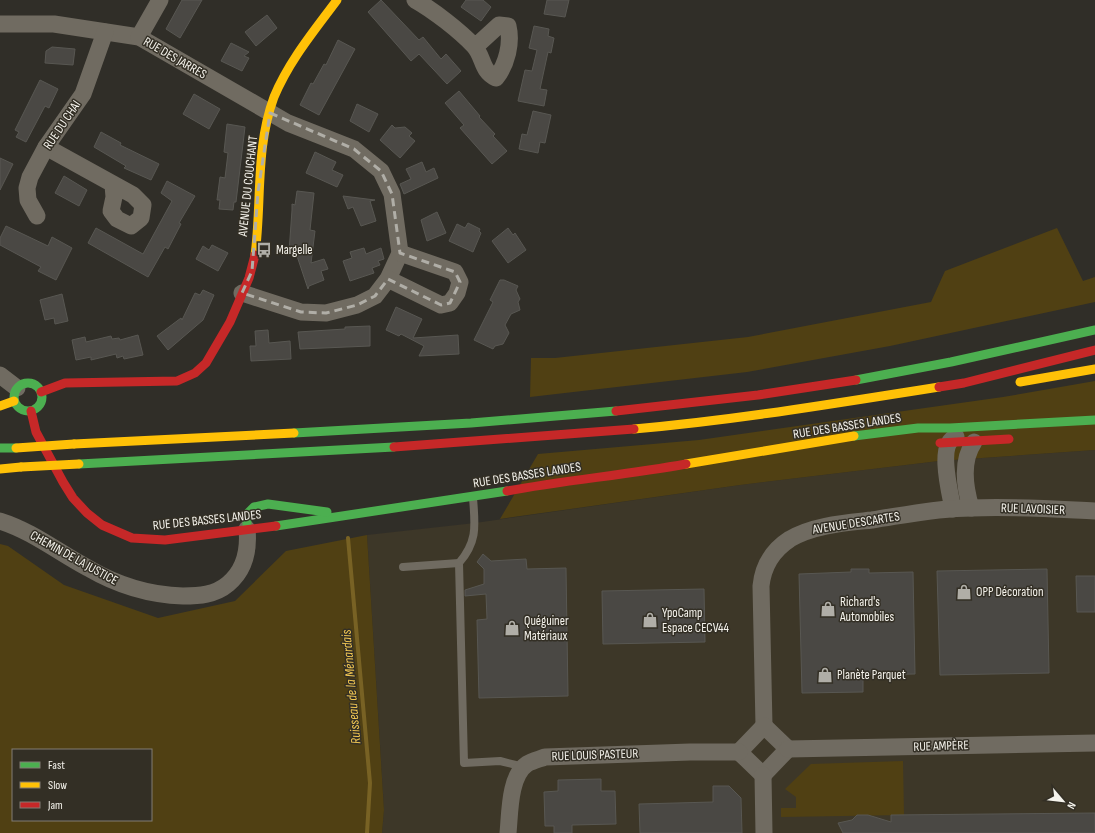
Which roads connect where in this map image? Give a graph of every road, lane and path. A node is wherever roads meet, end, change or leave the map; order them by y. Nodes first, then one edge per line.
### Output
1 (160, 0) edge
2 (337, 0) edge
3 (415, 0) edge
4 (0, 24) edge
5 (105, 32) junction
6 (140, 37) junction
7 (475, 47) dead end
8 (270, 113) junction
9 (46, 147) junction
10 (113, 185) dead end
11 (37, 216) dead end
12 (400, 253) junction
13 (388, 279) junction
14 (242, 293) junction
15 (1095, 330) edge
16 (1095, 350) edge
17 (1095, 369) edge
18 (0, 375) edge
19 (964, 383) junction
20 (1009, 384) dead end
21 (985, 388) dead end
22 (41, 392) junction
23 (16, 394) junction
24 (0, 406) edge
25 (31, 411) junction
26 (1095, 420) edge
27 (1004, 425) junction
28 (1019, 438) dead end
29 (974, 442) junction
30 (941, 443) junction
31 (868, 444) dead end
32 (793, 447) junction
33 (0, 448) edge
34 (0, 469) edge
35 (473, 497) junction
36 (971, 508) junction
37 (953, 509) junction
38 (1095, 511) edge
39 (352, 515) junction
40 (0, 521) edge
41 (247, 529) junction
42 (459, 563) junction
43 (403, 567) dead end
44 (764, 726) junction
45 (1095, 743) edge
46 (788, 749) junction
47 (739, 752) junction
48 (524, 767) junction
49 (763, 775) junction
50 (508, 833) edge
51 (764, 833) edge

1 - 6 street
2 - 8 main road, AVENUE DU COUCHANT
3 - 7 street
4 - 5 street, RUE DES JARRES
5 - 6 street, RUE DES JARRES
5 - 9 street, RUE DU CHAI
6 - 8 street, RUE DES JARRES
8 - 12 street, RUE DES JARRES
8 - 14 main road, AVENUE DU COUCHANT
9 - 10 street
9 - 11 street, RUE DU CHAI
12 - 13 street
12 - 13 street
13 - 14 street
14 - 22 main road, AVENUE DU COUCHANT
15 - 33 main road, bridge
16 - 19 main road
17 - 20 main road
18 - 23 street
19 - 21 main road
19 - 34 main road, bridge
22 - 23 main road
22 - 25 main road
23 - 24 main road
23 - 25 main road
25 - 41 main road, RUE DES BASSES LANDES
26 - 27 main road, RUE DES BASSES LANDES
27 - 30 street
27 - 32 main road, RUE DES BASSES LANDES
28 - 29 main road
29 - 30 main road
29 - 36 street
30 - 37 street
31 - 32 main road
32 - 35 main road, RUE DES BASSES LANDES
35 - 39 main road, RUE DES BASSES LANDES
35 - 42 lane
36 - 37 street, RUE LAVOISIER
36 - 38 street, RUE LAVOISIER
37 - 44 street, AVENUE DESCARTES
39 - 41 main road, RUE DES BASSES LANDES
39 - 41 main road
40 - 41 street, CHEMIN DE LA JUSTICE
42 - 43 lane
42 - 48 lane
44 - 46 street
44 - 47 street
45 - 46 street, RUE AMPÈRE
46 - 49 street
47 - 48 street, RUE LOUIS PASTEUR
47 - 49 street
48 - 50 street
49 - 51 street

